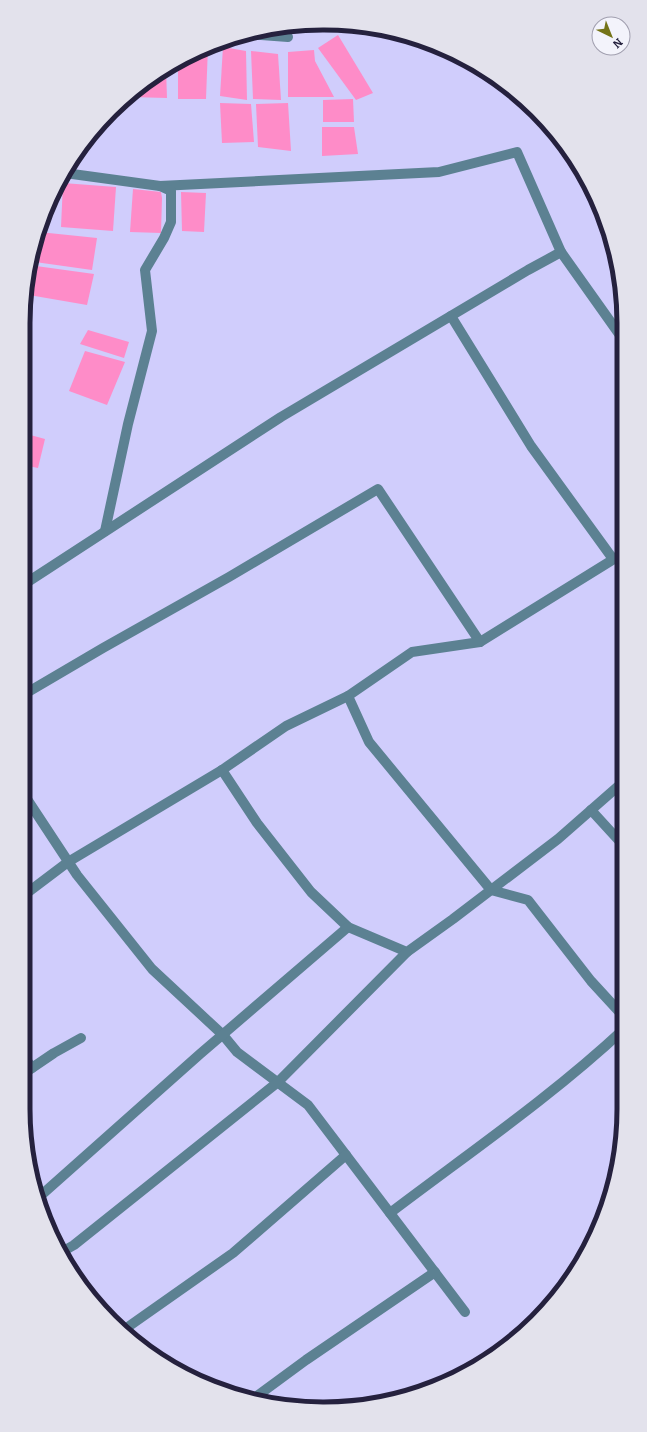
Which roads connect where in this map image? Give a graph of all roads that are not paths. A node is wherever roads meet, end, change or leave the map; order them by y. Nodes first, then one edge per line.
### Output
1 (268, 36) edge
2 (288, 37) dead end
3 (71, 174) edge
4 (160, 186) junction
5 (561, 252) junction
6 (451, 316) junction
7 (617, 331) edge
8 (105, 531) junction
9 (617, 557) edge
10 (613, 559) junction
11 (30, 581) edge
12 (480, 642) junction
13 (30, 691) edge
14 (348, 696) junction
15 (222, 770) junction
16 (617, 787) edge
17 (30, 804) edge
18 (591, 810) junction
19 (617, 838) edge
20 (68, 862) junction
21 (491, 890) junction
22 (30, 891) edge
23 (348, 927) junction
24 (407, 952) junction
25 (617, 1009) edge
26 (223, 1035) junction
27 (617, 1035) edge
28 (81, 1038) dead end
29 (30, 1065) edge
30 (32, 1068) joint
31 (278, 1082) junction
32 (346, 1155) junction
33 (43, 1194) edge
34 (390, 1213) junction
35 (66, 1250) edge
36 (435, 1272) junction
37 (464, 1312) dead end
38 (128, 1327) edge
39 (259, 1394) edge

1 - 2 street
3 - 4 street
4 - 5 street
4 - 8 street
5 - 6 street
5 - 7 street
6 - 8 street
6 - 10 street
8 - 11 street
9 - 10 street
10 - 12 street
12 - 13 street
12 - 14 street
14 - 15 street
14 - 21 street
15 - 20 street
15 - 23 street
16 - 18 street
17 - 20 street
18 - 19 street
18 - 21 street
20 - 22 street
20 - 26 street
21 - 24 street
21 - 25 street
23 - 24 street
23 - 26 street
24 - 31 street
26 - 31 street
26 - 33 street
27 - 34 street
28 - 30 street
29 - 30 street
31 - 32 street
31 - 35 street
32 - 34 street
32 - 38 street
34 - 36 street
36 - 37 street
36 - 39 street

